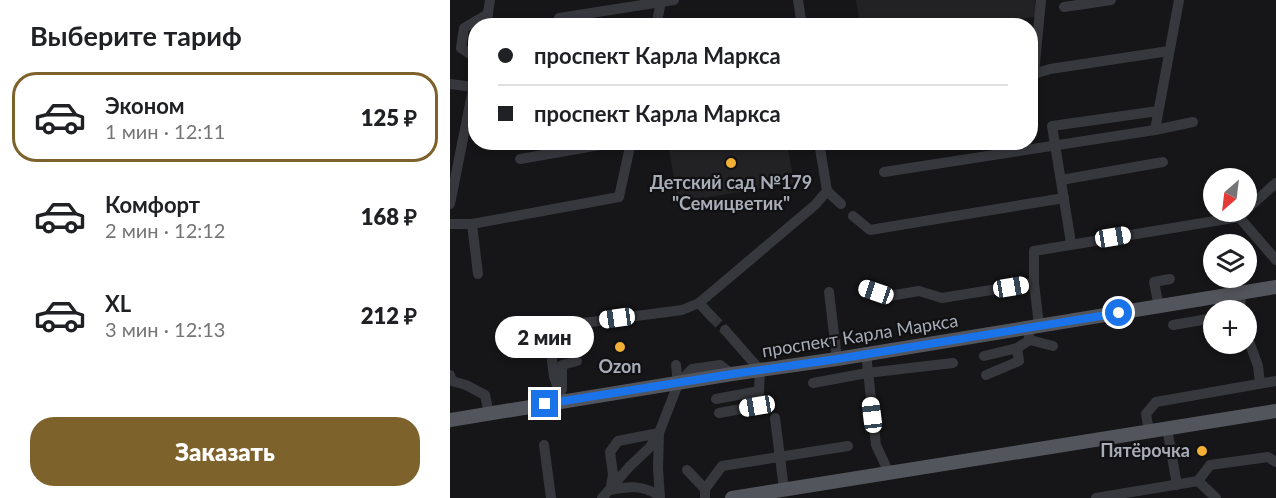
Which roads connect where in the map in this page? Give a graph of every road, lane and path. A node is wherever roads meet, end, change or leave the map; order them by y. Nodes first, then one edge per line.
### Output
1 (490, 0) edge
2 (674, 0) edge
3 (798, 0) edge
4 (1041, 0) edge
5 (1111, 0) edge
6 (1179, 0) edge
7 (661, 2) junction
8 (1064, 7) dead end
9 (487, 18) edge
10 (559, 18) dead end
11 (658, 18) edge
12 (800, 18) edge
13 (468, 27) edge
14 (1038, 32) edge
15 (1169, 51) junction
16 (468, 53) edge
17 (1038, 73) edge
18 (450, 84) edge
19 (468, 86) edge
20 (468, 106) edge
21 (1158, 111) junction
22 (1193, 122) dead end
23 (1155, 130) junction
24 (1054, 144) junction
25 (1038, 147) edge
26 (571, 150) edge
27 (629, 150) edge
28 (820, 150) edge
29 (1016, 150) edge
30 (520, 159) dead end
31 (1163, 162) dead end
32 (884, 171) dead end
33 (453, 176) edge
34 (1060, 180) junction
35 (1276, 183) edge
36 (452, 188) edge
37 (827, 191) junction
38 (1064, 198) junction
39 (1257, 201) edge
40 (450, 204) edge
41 (841, 204) dead end
42 (853, 216) dead end
43 (1203, 220) edge
44 (1250, 222) edge
45 (450, 224) edge
46 (472, 224) junction
47 (1071, 243) junction
48 (1276, 260) edge
49 (478, 274) dead end
50 (1170, 279) dead end
51 (1034, 283) junction
52 (1276, 287) edge
53 (863, 288) dead end
54 (828, 292) dead end
55 (1241, 294) junction
56 (1241, 300) edge
57 (699, 303) junction
58 (1159, 307) junction
59 (712, 317) tunnel mouth
60 (1203, 320) edge
61 (1173, 325) dead end
62 (725, 330) tunnel mouth
63 (1032, 331) junction
64 (1053, 346) dead end
65 (1017, 348) junction
66 (866, 354) junction
67 (1254, 354) edge
68 (984, 356) dead end
69 (837, 359) junction
70 (577, 361) dead end
71 (953, 363) dead end
72 (676, 364) dead end
73 (760, 370) junction
74 (867, 372) junction
75 (450, 375) edge
76 (987, 375) dead end
77 (1276, 381) edge
78 (813, 383) dead end
79 (1260, 383) junction
80 (678, 384) junction
81 (759, 391) junction
82 (562, 396) junction
83 (716, 399) dead end
84 (1276, 411) edge
85 (719, 413) dead end
86 (489, 414) junction
87 (776, 418) dead end
88 (450, 420) edge
89 (1167, 428) junction
90 (1149, 431) junction
91 (659, 433) junction
92 (544, 445) dead end
93 (848, 446) dead end
94 (780, 456) junction
95 (1276, 462) edge
96 (687, 470) dead end
97 (890, 473) junction
98 (1198, 481) junction
99 (1177, 485) junction
100 (610, 489) junction
101 (784, 489) junction
102 (705, 494) edge
103 (1154, 494) edge
104 (1134, 495) edge
105 (660, 497) edge
106 (551, 498) edge
107 (602, 498) edge
108 (732, 498) edge
109 (1096, 498) edge
110 (1216, 498) edge

1 - 9 street
2 - 7 street
3 - 12 street
4 - 14 street
5 - 8 street
6 - 15 street
7 - 10 street
7 - 11 street
13 - 16 street
15 - 17 street
15 - 21 street
18 - 19 street
20 - 33 street
21 - 23 street
21 - 24 street
22 - 23 street
23 - 24 street
24 - 25 street
24 - 34 street
26 - 30 street
27 - 46 street
28 - 37 street
29 - 32 street
31 - 34 street
33 - 36 street
34 - 38 street
35 - 39 street
36 - 40 street
37 - 41 street
37 - 57 street
38 - 42 street
38 - 47 street
43 - 47 street
44 - 48 street
45 - 46 street
46 - 49 street
47 - 51 street
50 - 58 street
51 - 53 street
51 - 63 street
52 - 55 main road, проспект Карла Маркса
54 - 69 street
55 - 56 street
55 - 58 main road, проспект Карла Маркса
57 - 59 street
57 - 82 street
58 - 63 main road, проспект Карла Маркса
60 - 61 street
62 - 73 street
63 - 64 street
63 - 65 street
63 - 66 main road, проспект Карла Маркса
65 - 68 street
65 - 76 street
66 - 69 main road, проспект Карла Маркса
66 - 74 street
67 - 79 street
69 - 73 main road, проспект Карла Маркса
70 - 82 street
71 - 74 street
72 - 80 street
73 - 80 main road, проспект Карла Маркса
73 - 81 street
74 - 78 street
74 - 97 street
75 - 86 street
77 - 79 street
79 - 90 street
80 - 82 main road, проспект Карла Маркса
80 - 91 street
81 - 83 street
81 - 85 street
82 - 86 main road, проспект Карла Маркса
84 - 89 main road
86 - 88 main road, проспект Карла Маркса
87 - 94 street
89 - 90 main road
89 - 99 street
90 - 97 main road
91 - 100 street
91 - 100 street
91 - 105 street
92 - 106 street
93 - 94 street
94 - 101 street
94 - 102 street
95 - 98 street
96 - 102 street
97 - 101 main road
98 - 99 street
98 - 110 street
99 - 103 street
100 - 105 street
100 - 107 street
101 - 108 main road
103 - 104 street
104 - 109 street

